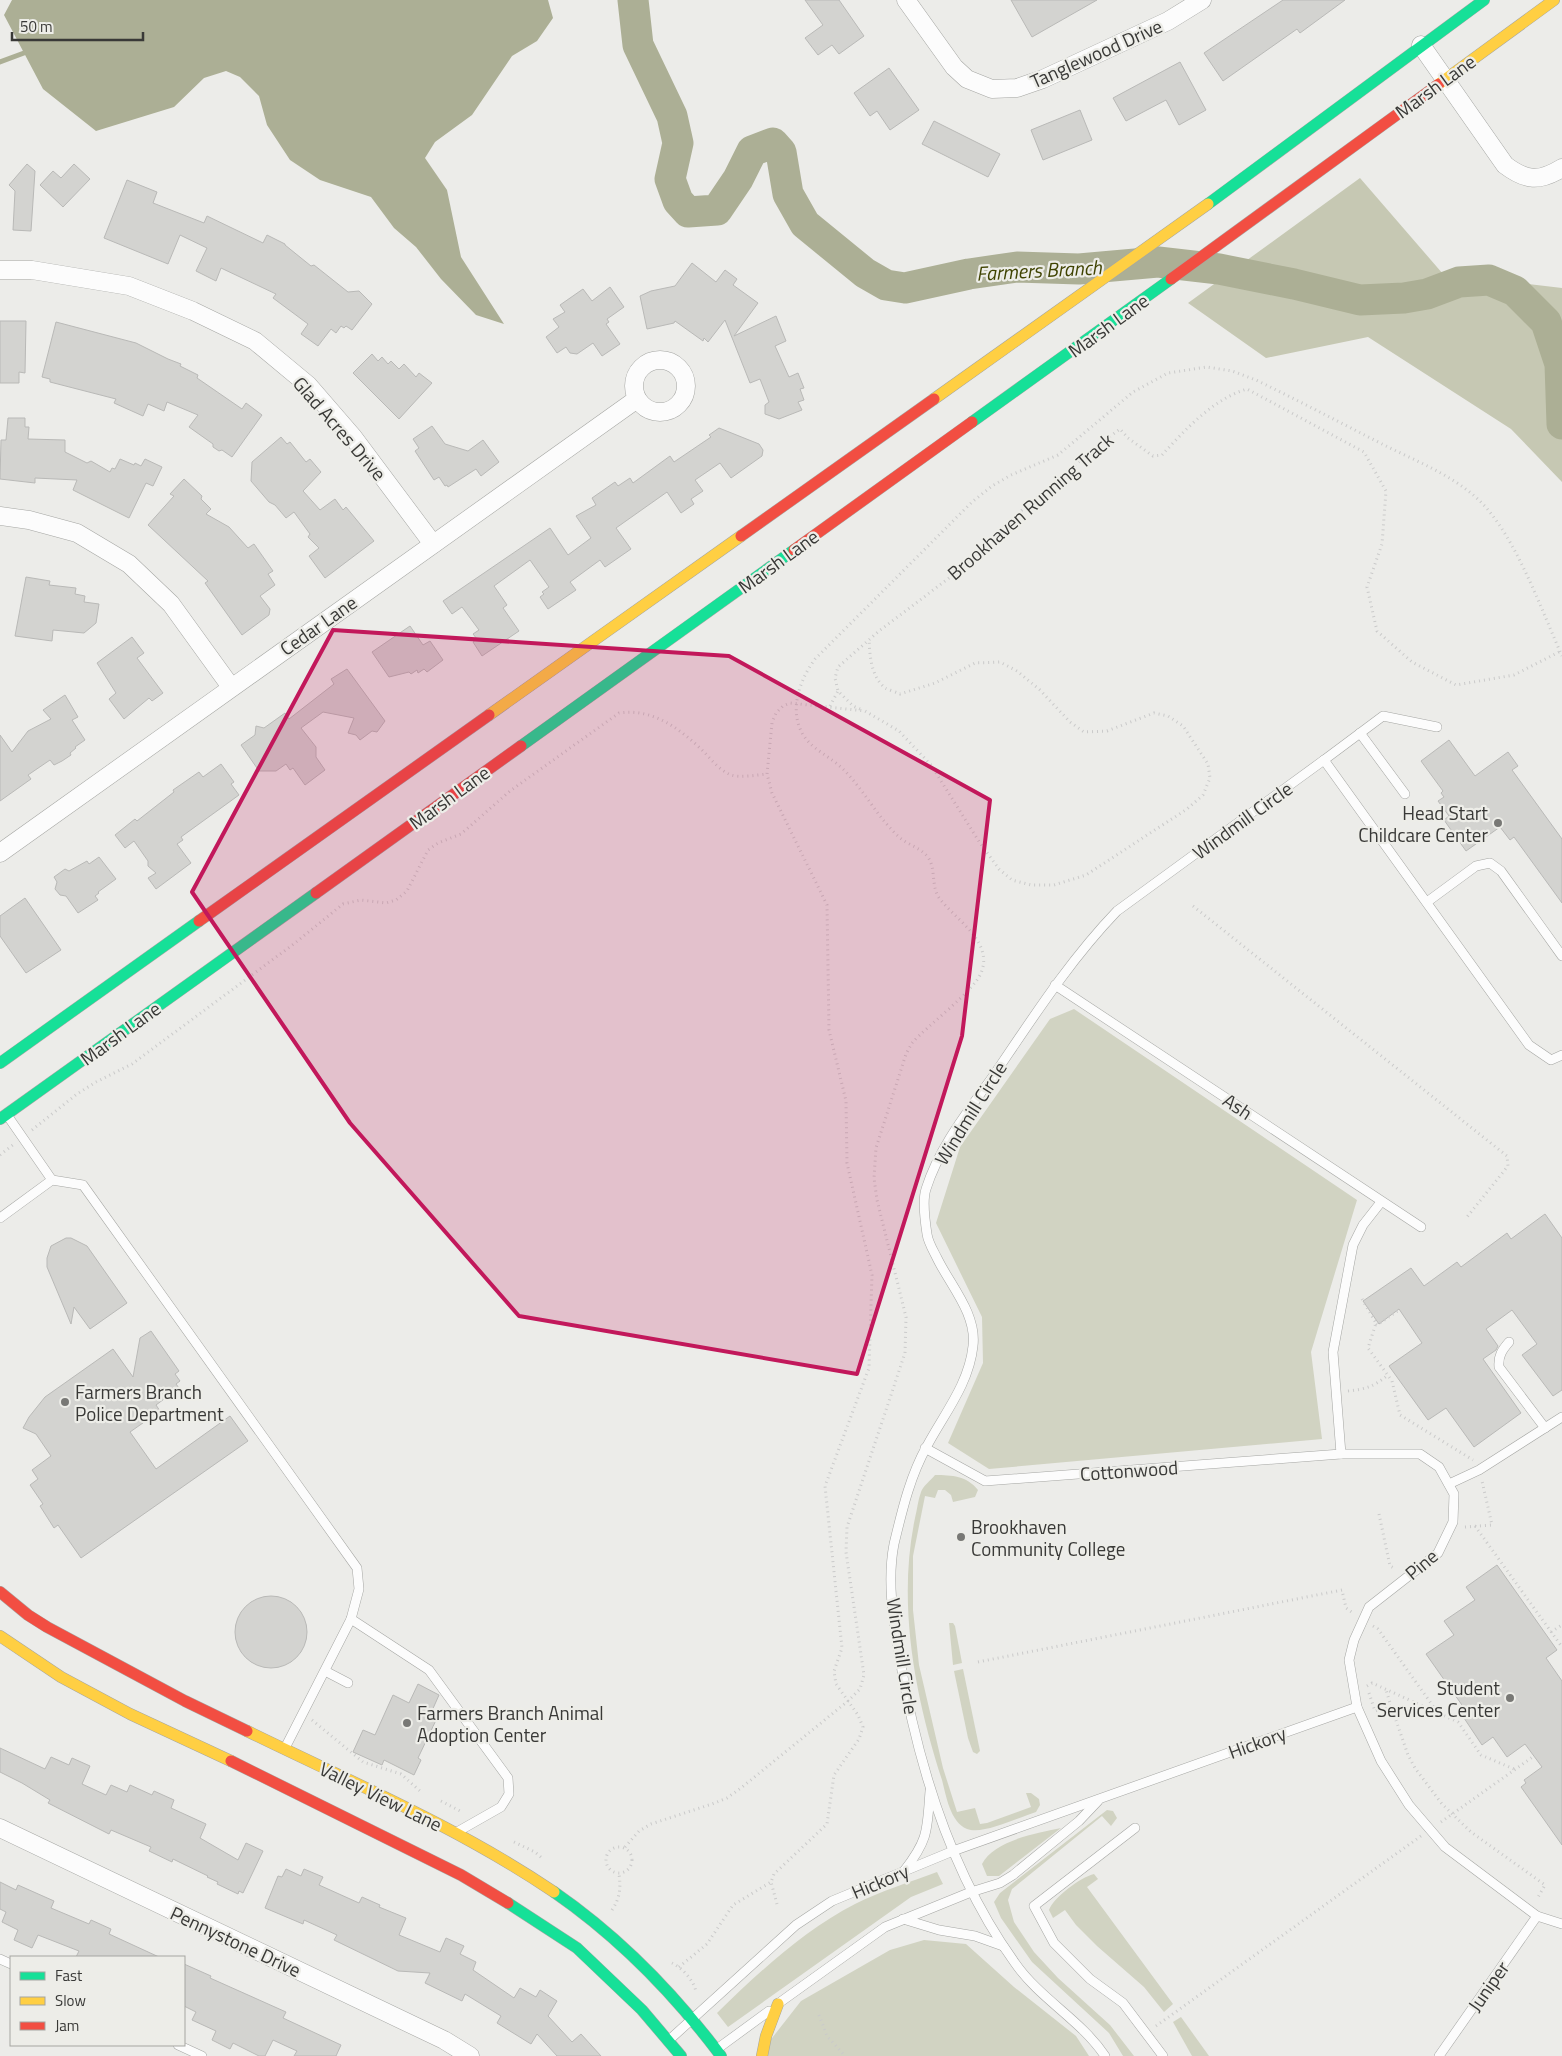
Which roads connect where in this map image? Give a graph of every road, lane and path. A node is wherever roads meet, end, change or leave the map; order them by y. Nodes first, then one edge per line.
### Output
1 (906, 0) edge
2 (1202, 0) edge
3 (1484, 0) edge
4 (1554, 0) edge
5 (1421, 45) junction
6 (1444, 79) junction
7 (1562, 168) edge
8 (0, 270) edge
9 (637, 399) dead end
10 (0, 516) edge
11 (433, 544) junction
12 (869, 640) junction
13 (1561, 651) edge
14 (1562, 656) edge
15 (231, 687) junction
16 (838, 691) junction
17 (797, 704) junction
18 (830, 706) junction
19 (865, 711) junction
20 (1437, 727) dead end
21 (1360, 733) junction
22 (1324, 760) junction
23 (766, 774) junction
24 (1405, 794) dead end
25 (0, 853) edge
26 (1427, 902) junction
27 (1193, 906) dead end
28 (1562, 956) edge
29 (1055, 985) junction
30 (1562, 1055) edge
31 (0, 1063) edge
32 (2, 1112) edge
33 (23, 1138) junction
34 (0, 1155) edge
35 (52, 1180) junction
36 (1381, 1202) junction
37 (1467, 1217) dead end
38 (0, 1218) edge
39 (1421, 1228) dead end
40 (1362, 1299) dead end
41 (1399, 1310) dead end
42 (1376, 1324) junction
43 (1509, 1342) dead end
44 (1388, 1375) junction
45 (1336, 1392) junction
46 (1562, 1417) edge
47 (1545, 1428) junction
48 (925, 1448) junction
49 (1341, 1454) junction
50 (1479, 1470) junction
51 (1449, 1484) junction
52 (1378, 1514) dead end
53 (1474, 1525) dead end
54 (1406, 1577) junction
55 (0, 1592) edge
56 (351, 1619) junction
57 (1363, 1619) junction
58 (1372, 1625) junction
59 (1562, 1625) edge
60 (1369, 1632) dead end
61 (1552, 1632) junction
62 (7, 1637) edge
63 (1562, 1647) edge
64 (978, 1662) dead end
65 (324, 1671) junction
66 (348, 1683) dead end
67 (1386, 1690) junction
68 (848, 1701) junction
69 (1357, 1706) junction
70 (1391, 1706) junction
71 (1438, 1713) junction
72 (283, 1752) junction
73 (1534, 1756) dead end
74 (1514, 1770) junction
75 (931, 1786) junction
76 (1100, 1799) junction
77 (1451, 1815) junction
78 (0, 1828) edge
79 (1135, 1828) dead end
80 (1430, 1830) junction
81 (456, 1832) junction
82 (624, 1847) junction
83 (953, 1851) junction
84 (904, 1872) junction
85 (619, 1874) junction
86 (771, 1882) junction
87 (971, 1892) junction
88 (777, 1904) dead end
89 (1545, 1904) dead end
90 (611, 1912) dead end
91 (1538, 1916) junction
92 (903, 1919) junction
93 (1562, 1924) edge
94 (1003, 1946) junction
95 (678, 1967) dead end
96 (778, 2004) junction
97 (819, 2015) dead end
98 (692, 2020) junction
99 (1146, 2033) junction
100 (668, 2041) junction
101 (180, 2046) edge
102 (715, 2054) edge
103 (202, 2056) edge
104 (470, 2056) edge
105 (681, 2056) edge
106 (762, 2056) edge
107 (845, 2056) edge
108 (1106, 2056) edge
109 (1162, 2056) edge
110 (1439, 2056) edge

1 - 2 street, Tanglewood Drive
3 - 5 main road
4 - 6 main road, Marsh Lane
5 - 6 street
5 - 31 main road
6 - 7 street
6 - 32 main road, Marsh Lane
8 - 11 street, Glad Acres Drive
9 - 11 street, Cedar Lane
10 - 15 street
11 - 15 street, Cedar Lane
12 - 13 path, Brookhaven Running Track
12 - 16 path, Brookhaven Running Track
12 - 19 path
13 - 14 path
13 - 17 path
15 - 25 street, Cedar Lane
16 - 18 path, Brookhaven Running Track
16 - 19 path
17 - 18 path
17 - 23 path
17 - 68 path
18 - 19 path
20 - 21 lane, Windmill Circle
21 - 22 lane, Windmill Circle
21 - 24 lane
22 - 26 lane
22 - 29 lane, Windmill Circle
23 - 33 path
23 - 68 path
26 - 28 lane
26 - 30 lane
27 - 37 path
29 - 36 lane, Ash
29 - 48 lane, Windmill Circle
32 - 33 lane
33 - 34 path
33 - 35 lane
35 - 38 lane
35 - 56 lane
36 - 39 lane, Ash
36 - 45 lane
40 - 42 path
41 - 42 path
42 - 44 path
43 - 47 lane
44 - 45 path
44 - 50 path
45 - 49 lane
46 - 47 lane
47 - 50 lane
48 - 49 lane, Cottonwood
48 - 75 lane, Windmill Circle
49 - 51 lane, Pine
50 - 51 lane
51 - 54 lane, Pine
52 - 54 path
53 - 61 path
54 - 57 lane, Pine
55 - 72 main road, Valley View Lane
56 - 65 lane
56 - 81 lane
57 - 58 path
57 - 64 path
57 - 69 lane, Pine
58 - 60 path
58 - 71 path
59 - 61 path
61 - 63 path
62 - 100 main road, Valley View Lane
65 - 66 lane
65 - 72 lane
67 - 70 path
67 - 70 path
67 - 71 path
68 - 82 path
68 - 86 path
69 - 76 lane, Hickory
69 - 80 lane, Pine
70 - 77 path
71 - 74 path
72 - 81 main road, Valley View Lane
73 - 74 path
74 - 77 path
75 - 83 lane, Windmill Circle
75 - 84 lane
76 - 83 lane, Hickory
76 - 87 lane, Hickory
77 - 80 path
77 - 89 path
78 - 104 street, Pennystone Drive
79 - 99 lane
80 - 91 lane, Pine
80 - 99 path
81 - 98 main road, Valley View Lane
82 - 85 path
82 - 85 path
83 - 84 lane, Hickory
83 - 87 lane, Windmill Circle
84 - 98 lane, Hickory
85 - 90 path
86 - 88 path
86 - 95 path
87 - 92 lane, Hickory
87 - 94 lane, Windmill Circle
91 - 93 lane, Pine
91 - 110 lane, Juniper
92 - 94 lane
92 - 96 lane, Hickory
94 - 108 lane, Windmill Circle
96 - 102 lane, Hickory
96 - 106 main road
97 - 107 path
98 - 100 lane, Hickory
98 - 102 main road, Valley View Lane
99 - 109 lane
100 - 105 main road, Valley View Lane
101 - 103 lane

